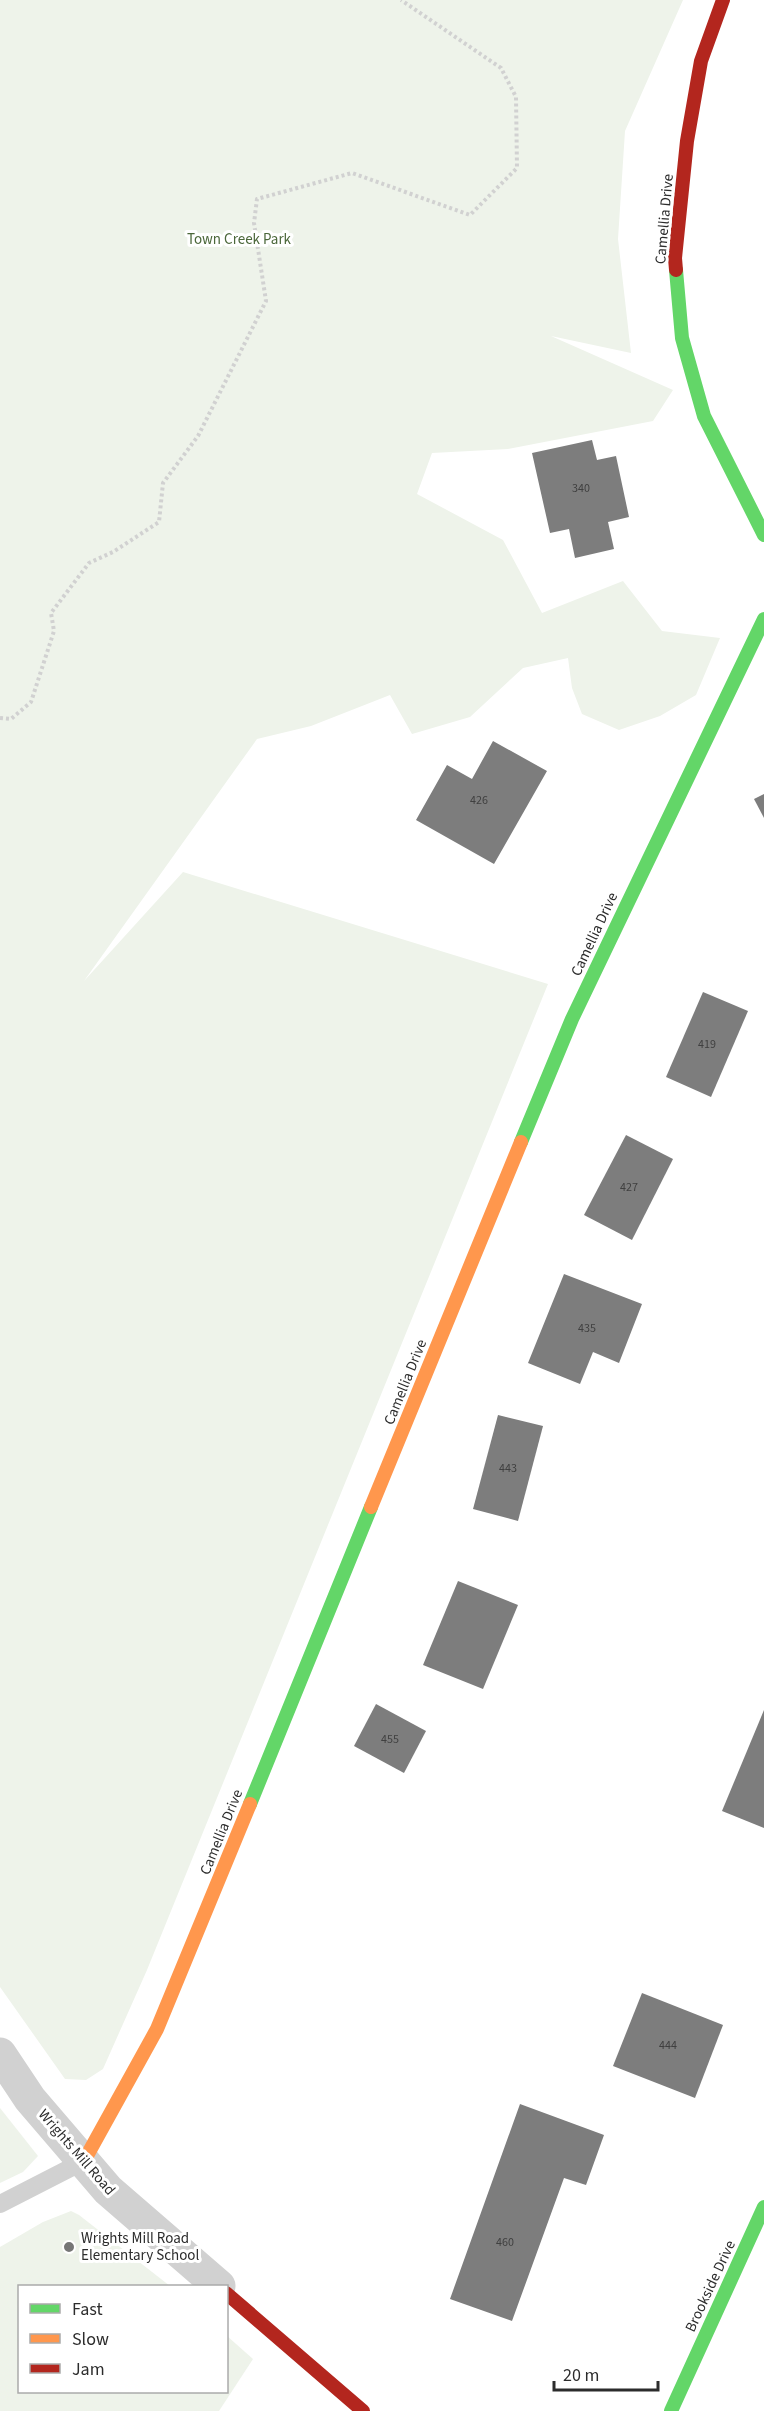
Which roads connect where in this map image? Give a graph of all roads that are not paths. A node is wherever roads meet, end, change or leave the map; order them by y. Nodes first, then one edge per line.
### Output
1 (723, 0) edge
2 (764, 535) edge
3 (764, 619) edge
4 (0, 2054) edge
5 (84, 2162) junction
6 (0, 2204) edge
7 (764, 2207) edge
8 (218, 2285) edge
9 (228, 2295) edge
10 (363, 2411) edge
11 (671, 2411) edge

1 - 2 street, Camellia Drive
3 - 5 street, Camellia Drive
4 - 5 street, Wrights Mill Road
5 - 6 lane
5 - 8 street, Wrights Mill Road
7 - 11 street, Brookside Drive
9 - 10 street

